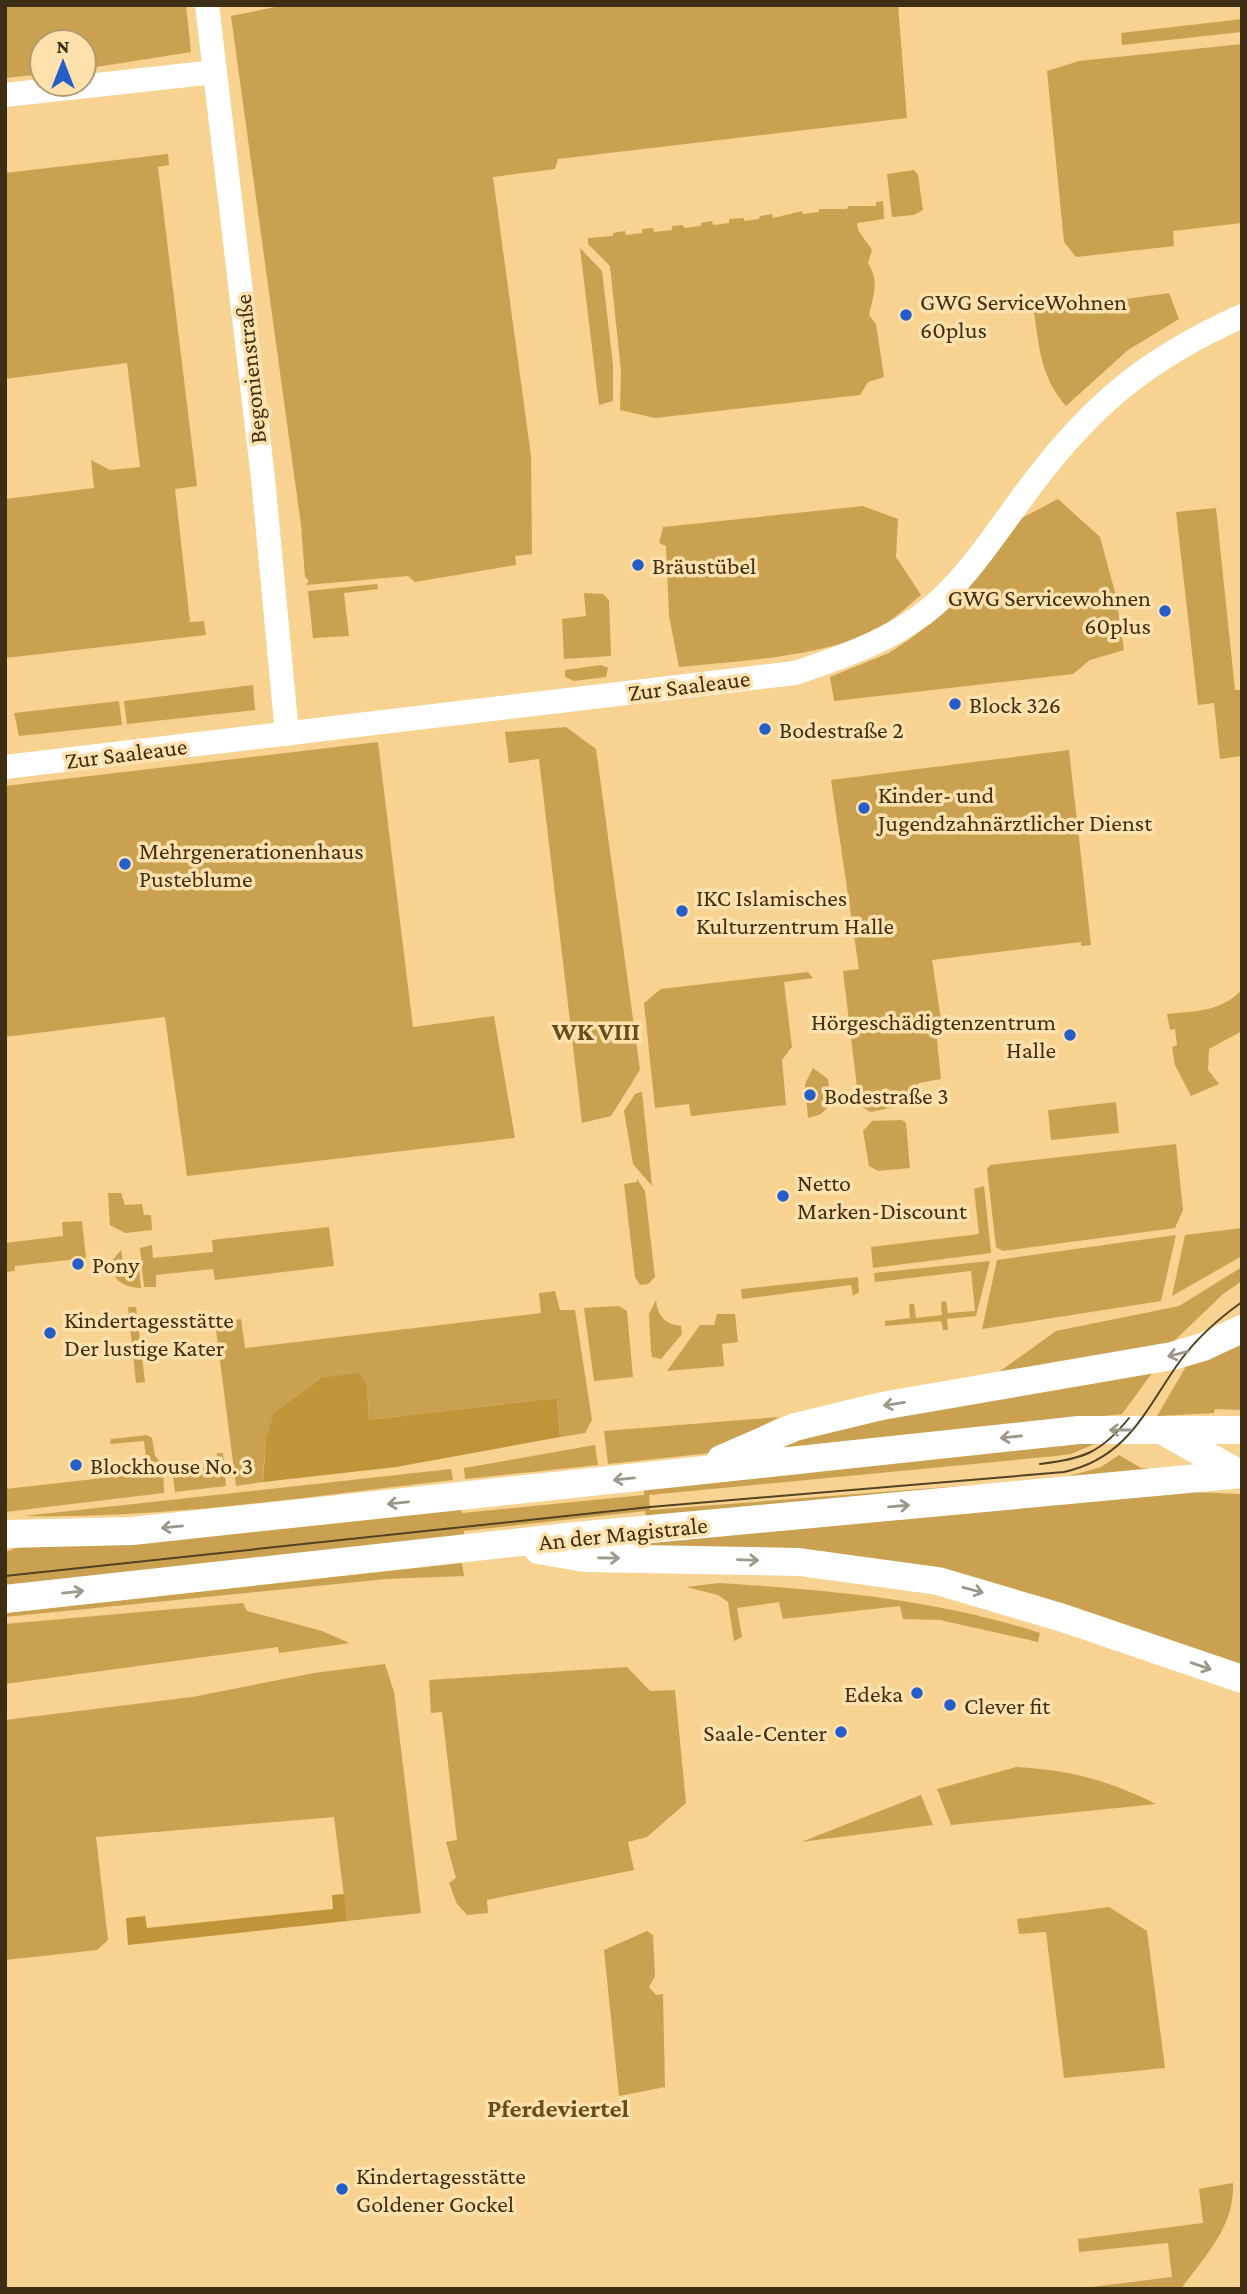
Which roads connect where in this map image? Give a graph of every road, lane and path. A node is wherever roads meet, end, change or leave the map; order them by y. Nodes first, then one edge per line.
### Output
1 (207, 5) edge
2 (215, 72) junction
3 (5, 96) edge
4 (1241, 317) edge
5 (286, 734) junction
6 (5, 767) edge
7 (1242, 1329) edge
8 (1161, 1430) junction
9 (1239, 1430) dead end
10 (692, 1471) junction
11 (1241, 1474) edge
12 (5, 1534) edge
13 (518, 1544) junction
14 (5, 1599) edge
15 (1242, 1679) edge

1 - 2 street, Begonienstraße
2 - 3 street
2 - 5 street, Begonienstraße
4 - 5 street, Zur Saaleaue
5 - 6 street, Zur Saaleaue
7 -> 10 main road
8 - 9 main road
8 -> 10 main road
8 - 11 main road
10 -> 12 main road
13 -> 11 main road, An der Magistrale
14 -> 13 main road, An der Magistrale
13 -> 15 main road

